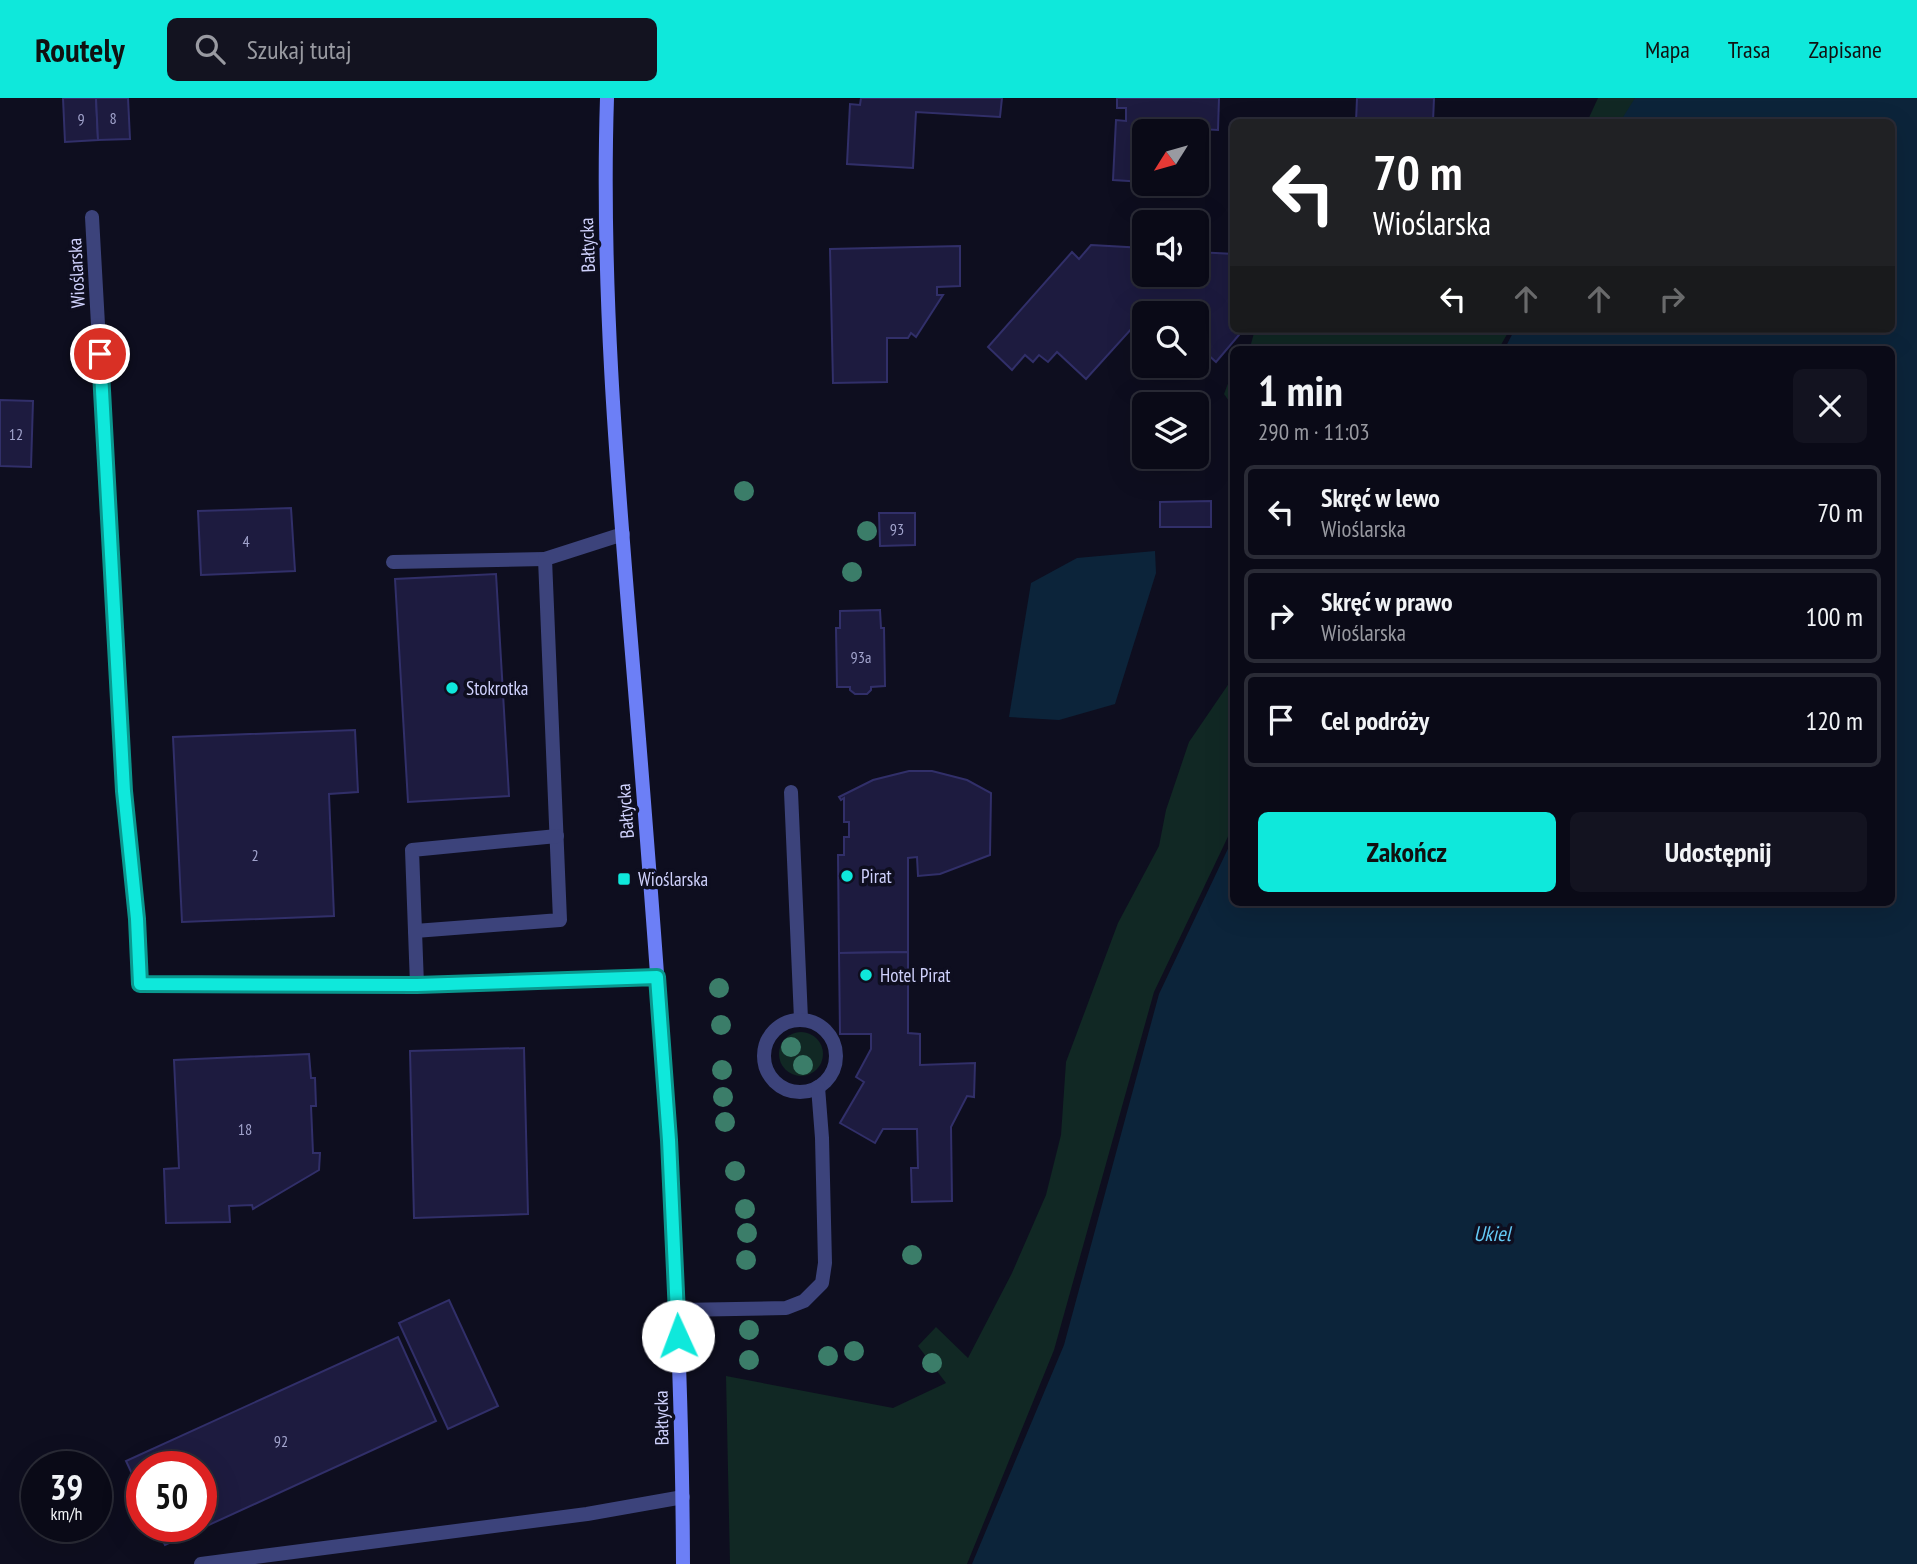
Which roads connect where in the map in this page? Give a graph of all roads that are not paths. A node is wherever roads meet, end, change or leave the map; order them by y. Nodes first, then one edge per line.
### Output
1 (607, 98) edge
2 (92, 217) dead end
3 (622, 534) junction
4 (544, 559) junction
5 (393, 562) dead end
6 (791, 792) dead end
7 (557, 836) junction
8 (415, 931) junction
9 (657, 977) junction
10 (417, 985) junction
11 (800, 1019) junction
12 (818, 1087) junction
13 (678, 1310) junction
14 (682, 1497) junction
15 (201, 1564) edge
16 (683, 1564) edge

1 - 3 main road, Bałtycka
2 - 10 street, Wioślarska
3 - 4 street
3 - 9 main road, Bałtycka
4 - 5 street
4 - 7 street
6 - 11 street
7 - 8 street
7 - 8 street
8 - 10 street
9 - 10 street, Wioślarska
9 - 13 main road, Bałtycka
11 - 12 street
11 - 12 street
12 - 13 street
13 - 14 main road, Bałtycka
14 - 15 street
14 - 16 main road, Bałtycka

